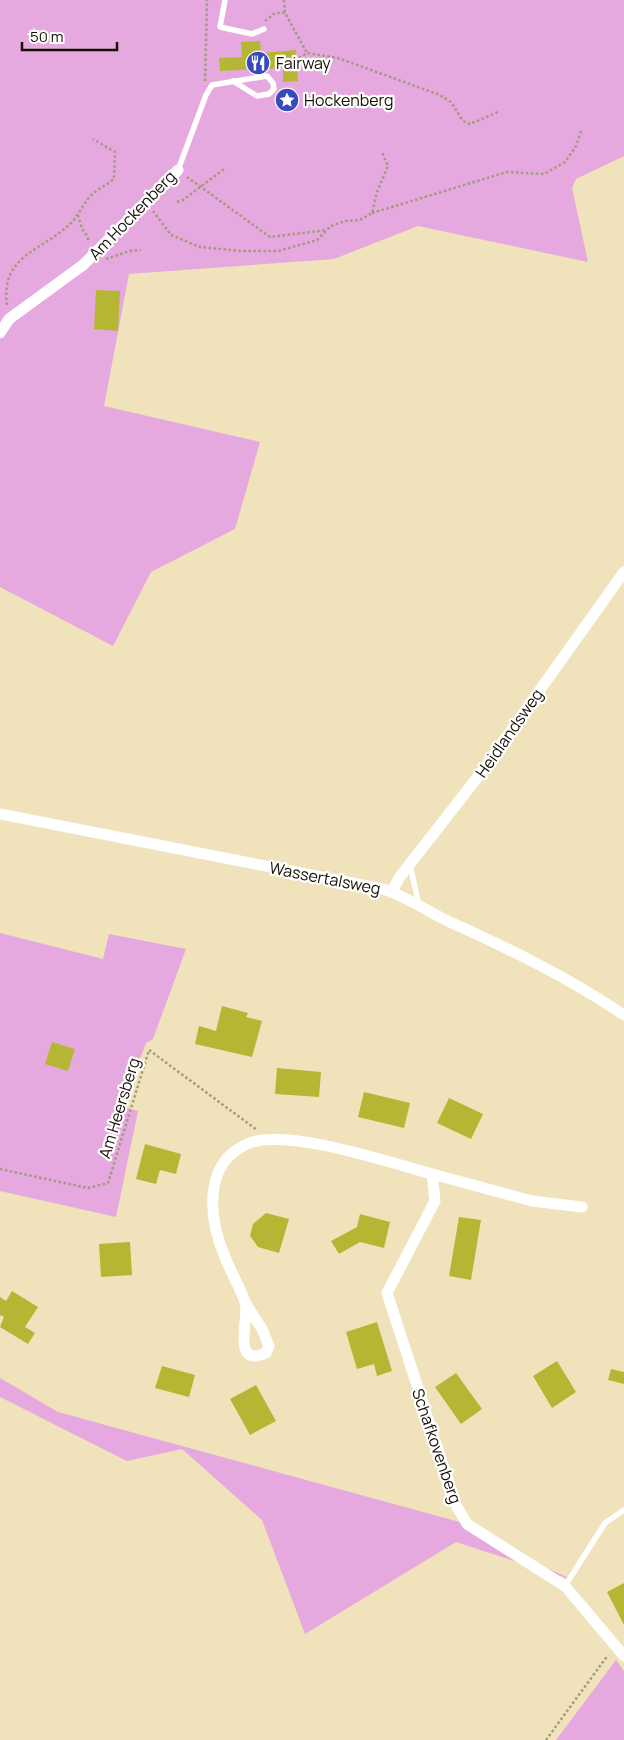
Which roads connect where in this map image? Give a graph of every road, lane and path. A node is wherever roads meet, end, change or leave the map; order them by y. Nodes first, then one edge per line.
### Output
1 (207, 0) edge
2 (225, 0) edge
3 (284, 0) edge
4 (285, 13) junction
5 (264, 29) joint
6 (307, 53) junction
7 (298, 58) dead end
8 (234, 81) junction
9 (206, 95) junction
10 (498, 112) dead end
11 (580, 131) dead end
12 (93, 139) dead end
13 (382, 152) dead end
14 (224, 169) dead end
15 (178, 170) junction
16 (200, 186) junction
17 (146, 202) junction
18 (177, 202) dead end
19 (372, 213) junction
20 (78, 215) junction
21 (328, 230) junction
22 (141, 250) dead end
23 (91, 258) junction
24 (82, 266) junction
25 (9, 319) junction
26 (0, 332) edge
27 (624, 572) edge
28 (0, 814) edge
29 (410, 865) junction
30 (392, 892) junction
31 (419, 905) junction
32 (624, 1015) edge
33 (270, 1140) junction
34 (0, 1169) edge
35 (432, 1174) junction
36 (582, 1207) dead end
37 (246, 1304) dead end
38 (624, 1510) edge
39 (565, 1586) junction
40 (616, 1644) junction
41 (624, 1656) edge
42 (546, 1740) edge

1 - 9 path
2 - 5 lane
3 - 4 path
4 - 5 path
4 - 6 path
6 - 7 path
6 - 10 path
8 - 8 lane
8 - 9 lane
9 - 15 lane, Am Hockenberg
11 - 19 path
12 - 20 path
13 - 19 path
14 - 16 path
15 - 16 path
15 - 17 street, Am Hockenberg
16 - 18 path
16 - 21 path
17 - 21 path
17 - 23 street, Am Hockenberg
19 - 21 path
20 - 24 path
20 - 25 path
22 - 23 path
23 - 24 street, Am Hockenberg
24 - 25 street, Am Hockenberg
25 - 26 street, Am Hockenberg
27 - 29 street, Heidlandsweg
28 - 30 street, Wassertalsweg
29 - 30 street, Heidlandsweg
29 - 31 lane
30 - 31 street, Wassertalsweg
31 - 32 street, Wassertalsweg
33 - 34 path, Am Heersberg
33 - 35 street
33 - 37 street
35 - 36 street
35 - 39 street, Schafkovenberg
38 - 39 lane
39 - 40 street, Schafkovenberg
40 - 41 street, Schafkovenberg
40 - 42 path

